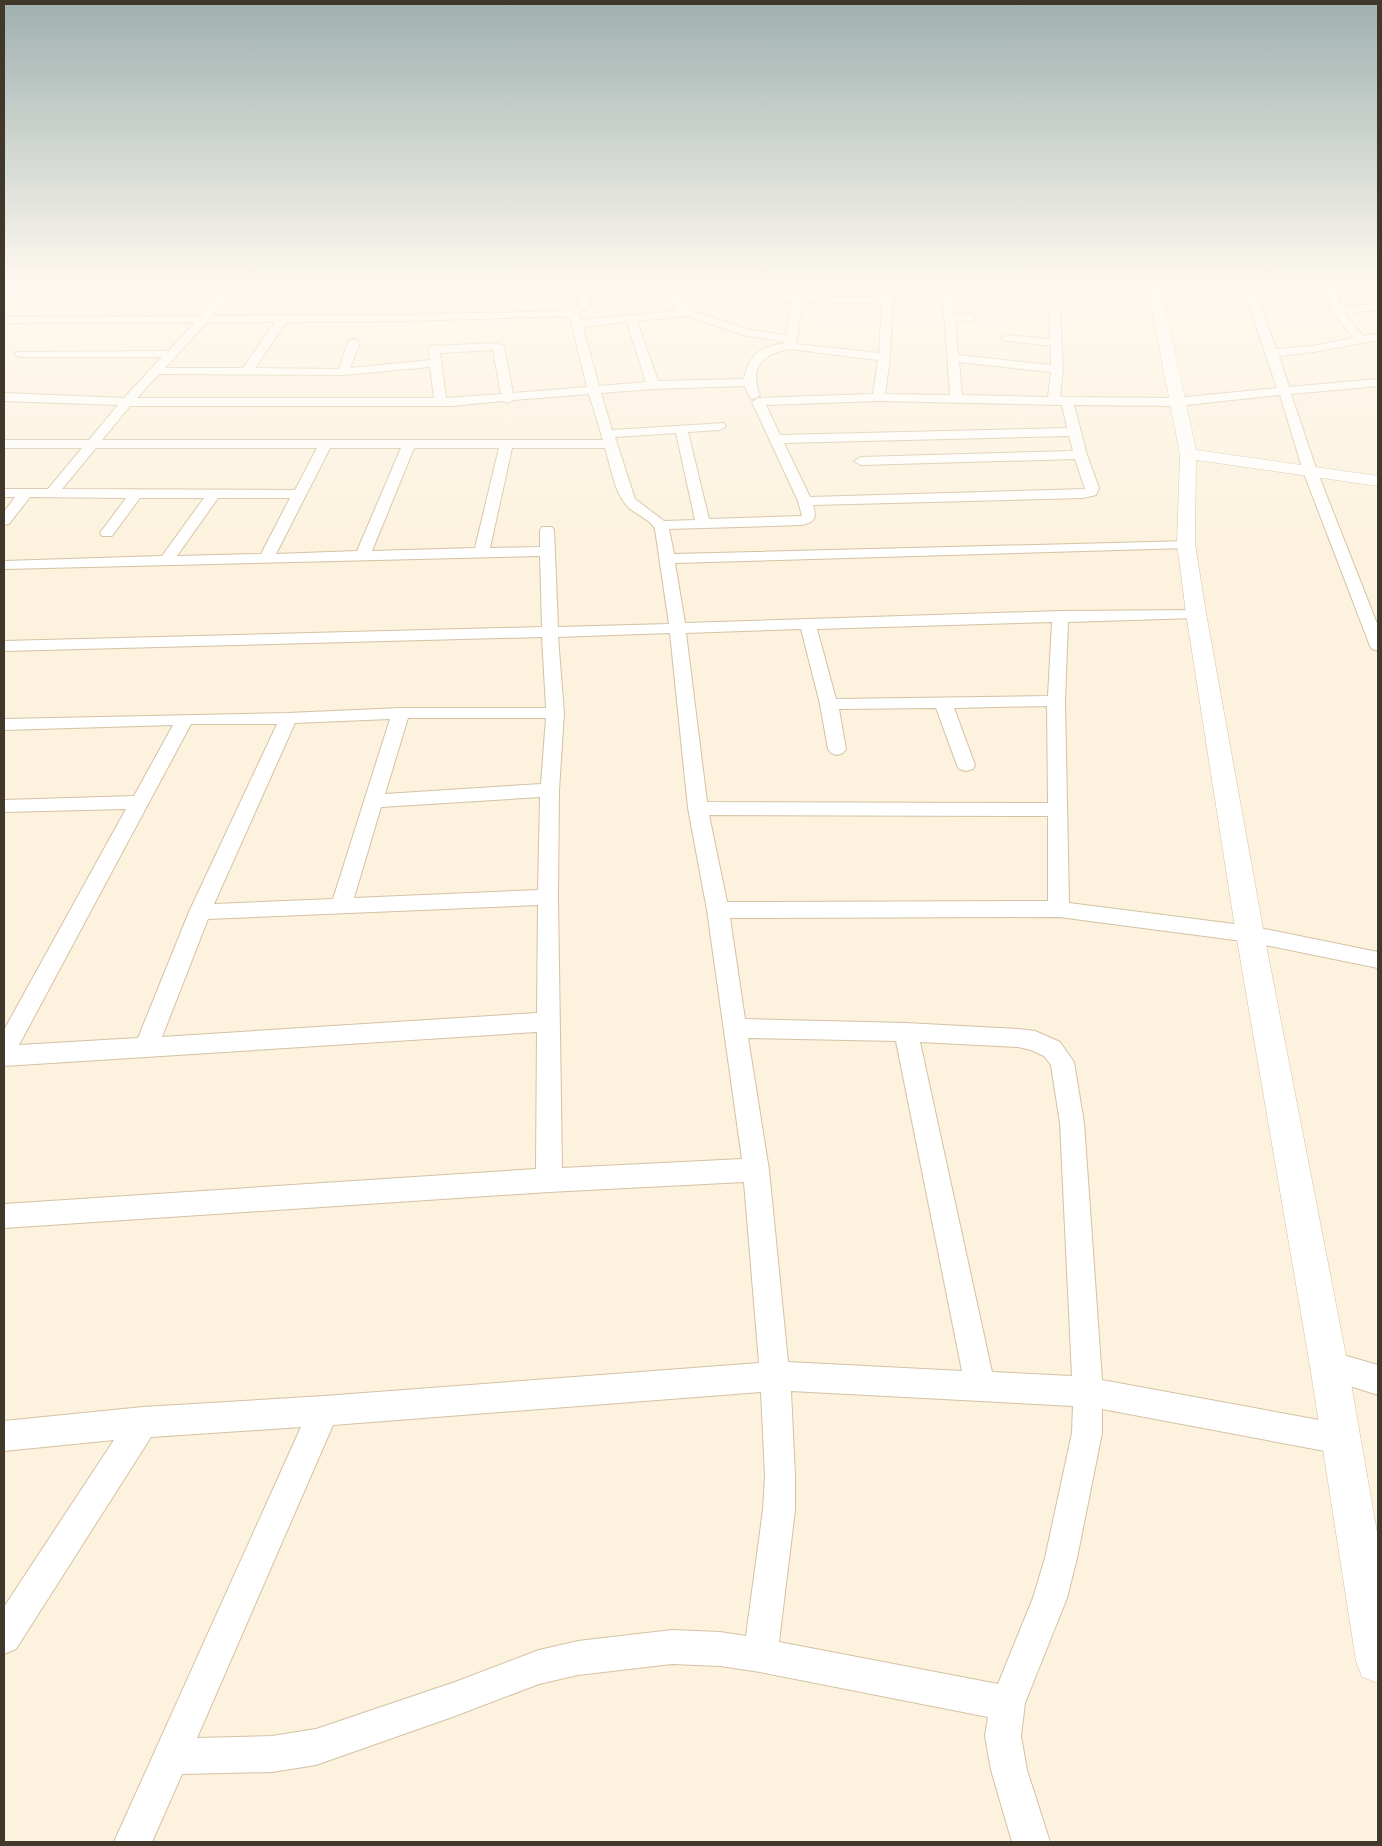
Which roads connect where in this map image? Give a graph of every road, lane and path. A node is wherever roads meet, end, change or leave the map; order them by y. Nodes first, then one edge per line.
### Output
1 (375, 370) edge
2 (437, 370) edge
3 (502, 370) edge
4 (589, 370) edge
5 (648, 370) edge
6 (752, 370) edge
7 (882, 370) edge
8 (954, 370) edge
9 (1057, 370) edge
10 (1171, 370) edge
11 (1278, 370) edge
12 (156, 371) joint
13 (246, 371) joint
14 (343, 372) joint
15 (749, 382) junction
16 (1378, 382) edge
17 (653, 385) junction
18 (594, 390) junction
19 (1285, 392) junction
20 (879, 396) junction
21 (4, 397) edge
22 (956, 397) junction
23 (508, 399) junction
24 (1060, 401) junction
25 (127, 402) junction
26 (440, 402) junction
27 (758, 402) junction
28 (1177, 402) junction
29 (720, 426) dead end
30 (681, 429) junction
31 (1074, 432) junction
32 (610, 439) junction
33 (775, 439) junction
34 (4, 444) edge
35 (92, 445) junction
36 (325, 445) junction
37 (410, 445) junction
38 (506, 445) junction
39 (1188, 454) junction
40 (1080, 455) junction
41 (861, 461) dead end
42 (1310, 471) junction
43 (1378, 481) edge
44 (4, 494) edge
45 (25, 494) junction
46 (50, 494) junction
47 (136, 494) junction
48 (214, 494) junction
49 (300, 494) junction
50 (805, 501) junction
51 (4, 521) edge
52 (704, 524) junction
53 (661, 525) junction
54 (546, 530) dead end
55 (107, 533) dead end
56 (1186, 544) junction
57 (548, 551) junction
58 (482, 552) junction
59 (363, 555) junction
60 (266, 558) junction
61 (667, 559) junction
62 (167, 560) junction
63 (4, 565) edge
64 (1196, 613) junction
65 (1060, 616) junction
66 (808, 624) junction
67 (677, 629) junction
68 (550, 632) junction
69 (4, 646) edge
70 (1378, 646) edge
71 (1056, 700) junction
72 (944, 702) junction
73 (829, 704) junction
74 (401, 712) junction
75 (555, 713) junction
76 (288, 718) junction
77 (185, 719) junction
78 (4, 724) edge
79 (837, 749) dead end
80 (966, 765) dead end
81 (550, 790) junction
82 (374, 801) junction
83 (139, 802) junction
84 (4, 806) edge
85 (698, 808) junction
86 (1058, 810) junction
87 (548, 897) junction
88 (341, 906) junction
89 (1059, 909) junction
90 (718, 910) junction
91 (200, 912) junction
92 (1250, 934) junction
93 (1378, 960) edge
94 (548, 1022) junction
95 (734, 1028) junction
96 (906, 1032) junction
97 (146, 1047) junction
98 (4, 1051) edge
99 (4, 1056) edge
100 (756, 1170) junction
101 (549, 1180) junction
102 (4, 1216) edge
103 (1329, 1366) junction
104 (775, 1376) junction
105 (1378, 1380) edge
106 (980, 1386) junction
107 (1088, 1392) junction
108 (324, 1411) junction
109 (142, 1422) junction
110 (4, 1436) edge
111 (1341, 1440) junction
112 (4, 1637) edge
113 (1377, 1649) edge
114 (760, 1655) junction
115 (1008, 1703) junction
116 (171, 1756) junction
117 (133, 1842) edge
118 (1031, 1842) edge

1 - 14 street
2 - 26 street
3 - 23 street
4 - 18 street
5 - 17 street
6 - 15 street
7 - 20 street
8 - 22 street
9 - 24 street
10 - 28 street
11 - 19 street
12 - 13 street
12 - 25 street
13 - 14 street
15 - 17 street
15 - 27 street
16 - 19 street
17 - 18 street
18 - 23 street
18 - 32 street
19 - 28 street
19 - 42 street
20 - 22 street
20 - 27 street
21 - 25 street
22 - 24 street
23 - 26 street
24 - 28 street
24 - 31 street
25 - 26 street
25 - 35 street
27 - 33 street
28 - 39 street
29 - 30 street
30 - 32 street
30 - 52 street
31 - 33 street
31 - 40 street
32 - 38 street
32 - 53 street
33 - 50 street
34 - 35 street
35 - 36 street
35 - 46 street
36 - 37 street
36 - 49 street
37 - 38 street
37 - 59 street
38 - 58 street
39 - 42 street
39 - 56 street
40 - 41 street
40 - 50 street
42 - 43 street
42 - 70 street
44 - 45 street
45 - 46 street
45 - 51 street
46 - 47 street
47 - 48 street
47 - 55 street
48 - 49 street
48 - 62 street
49 - 60 street
50 - 52 street
52 - 53 street
53 - 61 street
54 - 57 street
56 - 61 street
56 - 64 street
57 - 58 street
57 - 68 street
58 - 59 street
59 - 60 street
60 - 62 street
61 - 67 street
62 - 63 street
64 - 65 street
64 - 92 street
65 - 66 street
65 - 71 street
66 - 67 street
66 - 73 street
67 - 68 street
67 - 85 street
68 - 69 street
68 - 75 street
71 - 72 street
71 - 86 street
72 - 73 street
72 - 80 street
73 - 79 street
74 - 75 street
74 - 76 street
74 - 82 street
75 - 81 street
76 - 77 street
76 - 91 street
77 - 78 street
77 - 83 street
81 - 82 street
81 - 87 street
82 - 88 street
83 - 84 street
83 - 98 street
85 - 86 street
85 - 90 street
86 - 89 street
87 - 88 street
87 - 94 street
88 - 91 street
89 - 90 street
89 - 92 street
90 - 95 street
91 - 97 street
92 - 93 street
92 - 103 street
94 - 97 street
94 - 101 street
95 - 96 street
95 - 100 street
96 - 106 street
96 - 107 street
97 - 99 street
100 - 101 street
100 - 104 street
101 - 102 street
103 - 105 street
103 - 111 street
104 - 106 street
104 - 108 street
104 - 114 street
106 - 107 street
107 - 111 street
107 - 115 street
108 - 109 street
108 - 116 street
109 - 110 street
109 - 112 street
111 - 113 street
114 - 115 street
114 - 116 street
115 - 118 street
116 - 117 street

